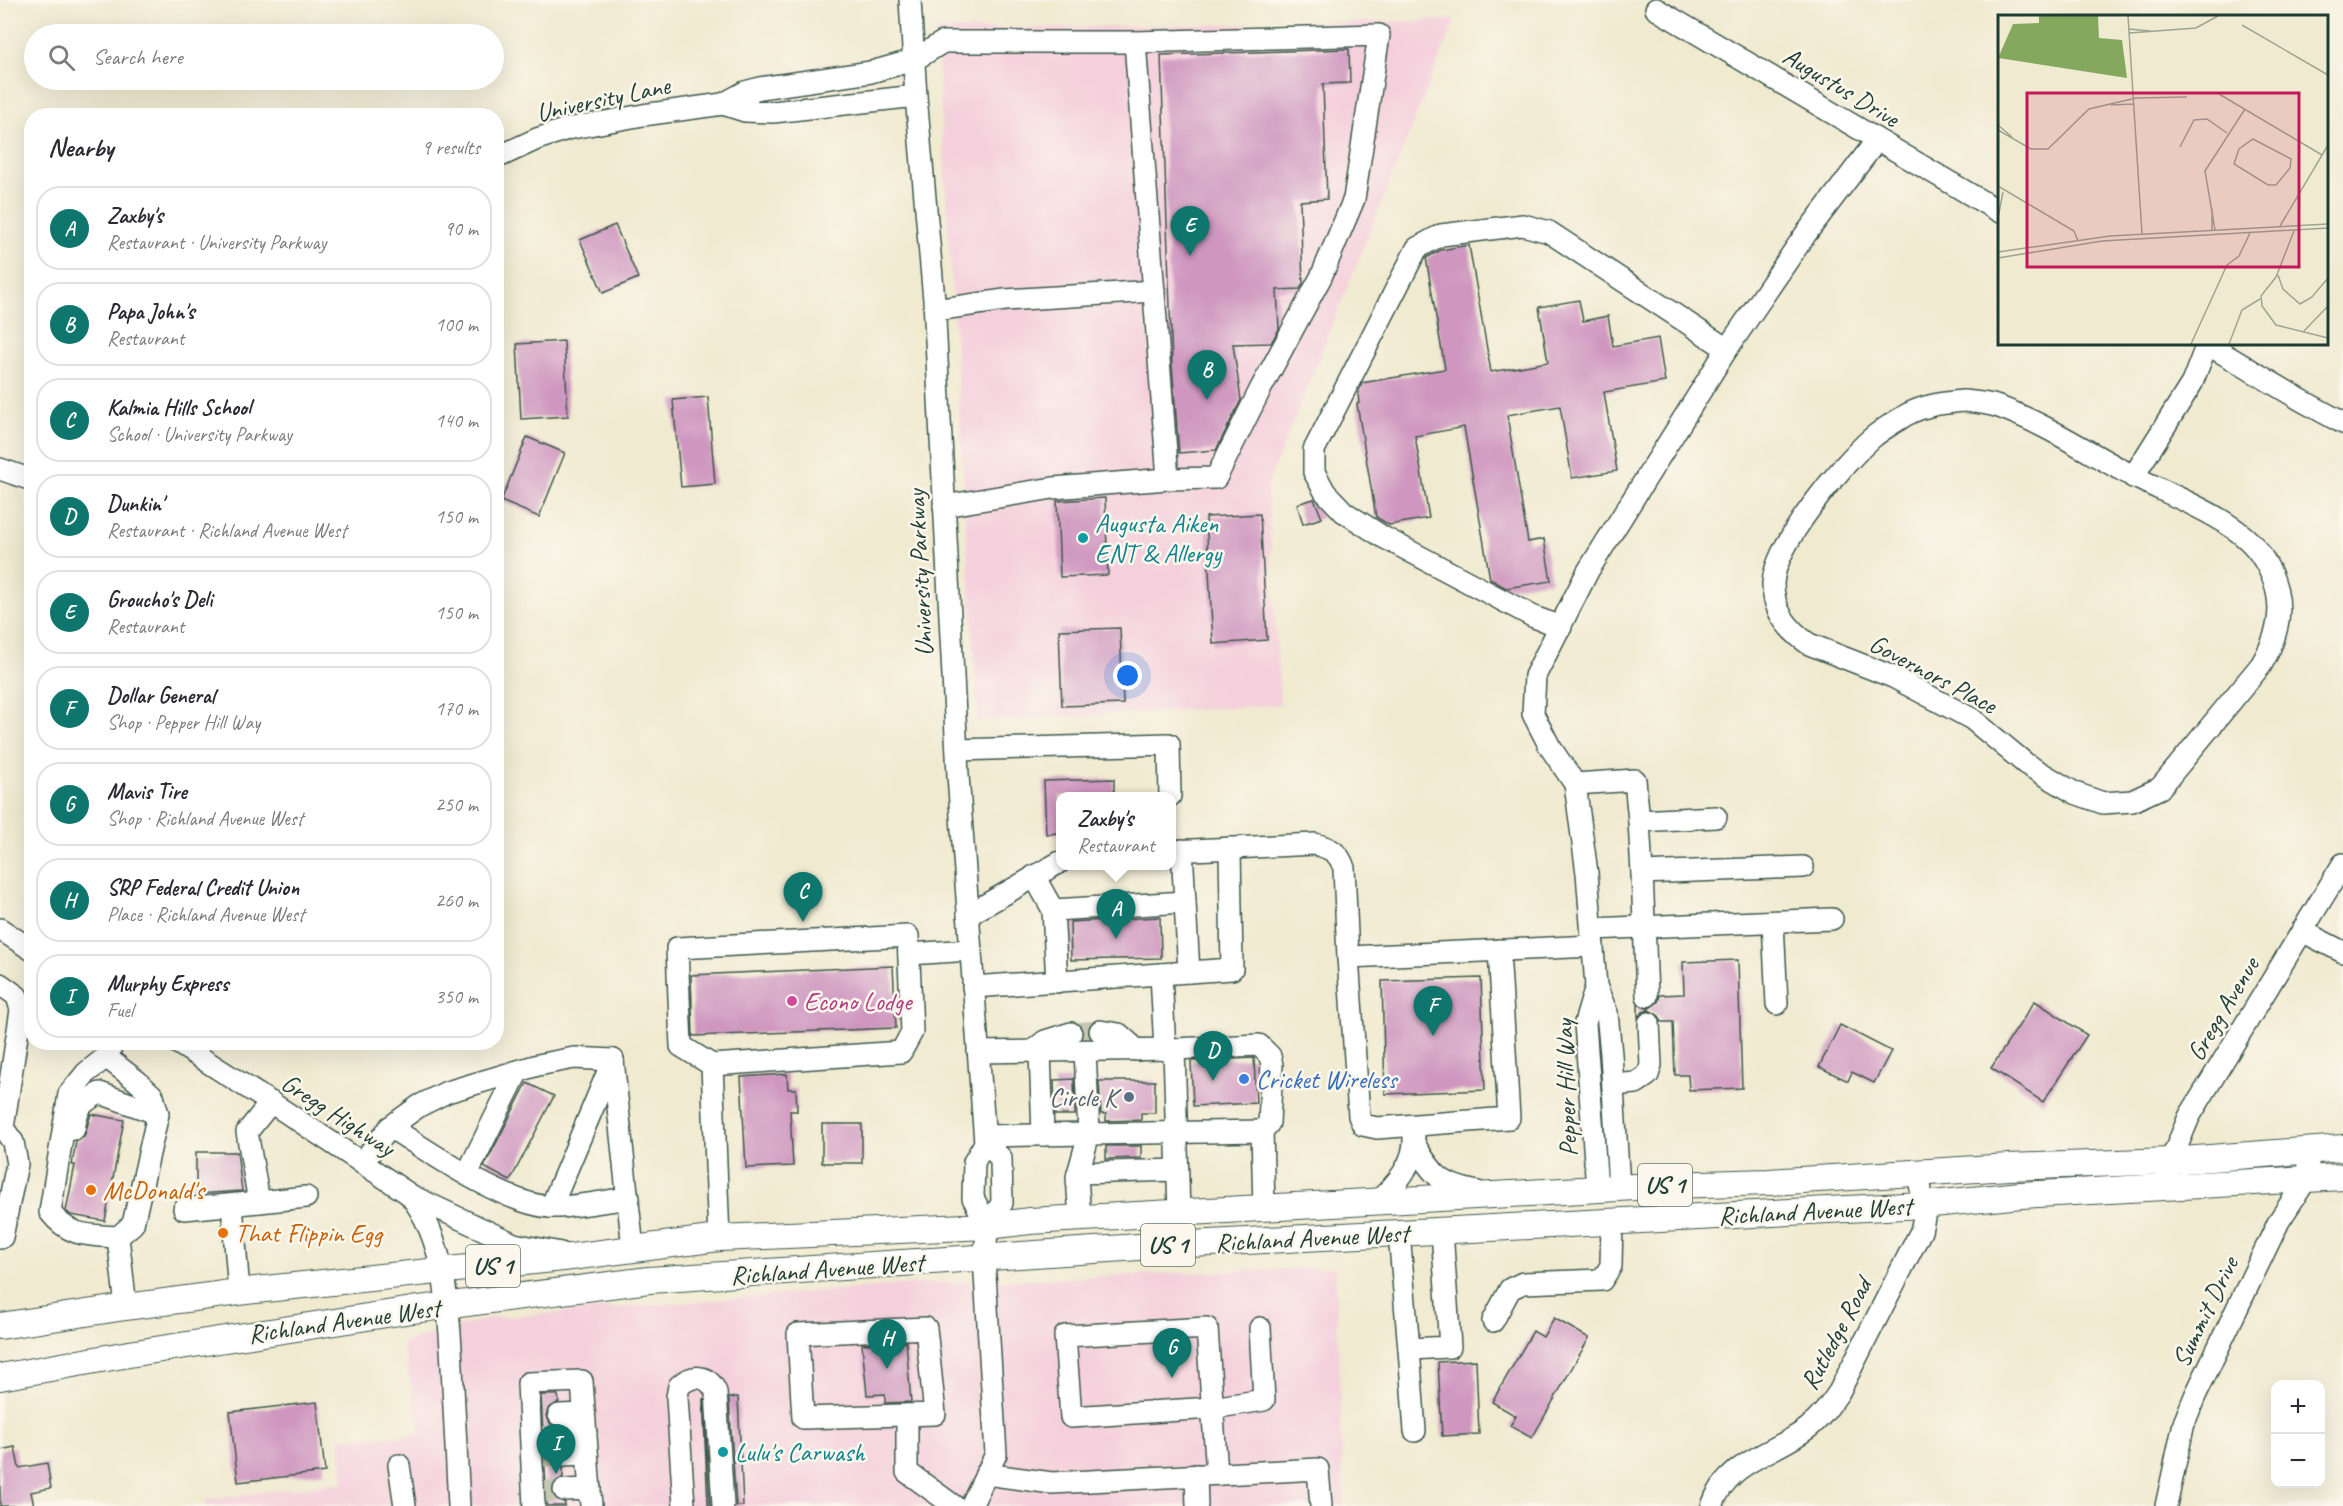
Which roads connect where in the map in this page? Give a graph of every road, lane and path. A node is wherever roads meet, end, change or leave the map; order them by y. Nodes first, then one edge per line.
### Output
1 (910, 0) edge
2 (1656, 9) dead end
3 (1135, 42) junction
4 (914, 60) junction
5 (916, 96) junction
6 (723, 104) junction
7 (1877, 140) junction
8 (504, 154) edge
9 (1998, 211) edge
10 (1154, 291) junction
11 (935, 310) junction
12 (2207, 345) edge
13 (2209, 345) edge
14 (1727, 349) junction
15 (2343, 423) edge
16 (0, 468) edge
17 (24, 477) edge
18 (2133, 477) junction
19 (1168, 479) junction
20 (944, 506) junction
21 (1561, 627) junction
22 (958, 750) junction
23 (1575, 784) junction
24 (1170, 792) edge
25 (1716, 817) dead end
26 (1639, 821) junction
27 (1230, 848) junction
28 (1176, 849) edge
29 (1176, 859) edge
30 (1056, 864) edge
31 (2343, 864) edge
32 (1803, 867) dead end
33 (1642, 873) junction
34 (1034, 876) junction
35 (1185, 902) junction
36 (1053, 910) junction
37 (968, 915) junction
38 (1832, 920) dead end
39 (1773, 922) junction
40 (1644, 927) junction
41 (0, 929) edge
42 (2302, 932) junction
43 (1592, 937) junction
44 (24, 945) edge
45 (971, 950) junction
46 (1500, 950) junction
47 (2342, 953) edge
48 (909, 954) junction
49 (1348, 957) junction
50 (1189, 972) junction
51 (1161, 974) junction
52 (1057, 982) junction
53 (0, 984) edge
54 (1596, 986) junction
55 (973, 987) junction
56 (1647, 996) dead end
57 (1777, 1004) dead end
58 (1649, 1023) dead end
59 (1100, 1031) tunnel mouth
60 (1071, 1033) tunnel mouth
61 (110, 1050) edge
62 (189, 1050) edge
63 (1137, 1050) junction
64 (1170, 1050) junction
65 (1085, 1051) junction
66 (978, 1052) junction
67 (1036, 1052) junction
68 (613, 1060) junction
69 (712, 1065) junction
70 (518, 1071) junction
71 (1613, 1085) junction
72 (270, 1102) junction
73 (158, 1114) junction
74 (390, 1127) junction
75 (1262, 1131) junction
76 (1177, 1132) junction
77 (1089, 1134) junction
78 (1043, 1135) junction
79 (1414, 1135) junction
80 (985, 1139) junction
81 (2343, 1148) edge
82 (2309, 1150) junction
83 (2170, 1161) junction
84 (362, 1162) junction
85 (1177, 1170) junction
86 (1078, 1173) junction
87 (1919, 1173) junction
88 (467, 1174) junction
89 (2343, 1177) edge
90 (2307, 1178) junction
91 (1608, 1188) junction
92 (2161, 1188) junction
93 (409, 1194) junction
94 (1490, 1195) junction
95 (306, 1197) dead end
96 (629, 1198) junction
97 (260, 1202) junction
98 (1377, 1202) junction
99 (232, 1205) junction
100 (1923, 1205) junction
101 (551, 1207) junction
102 (184, 1209) dead end
103 (1264, 1209) junction
104 (50, 1212) junction
105 (1179, 1213) junction
106 (1080, 1218) junction
107 (1612, 1221) junction
108 (988, 1226) junction
109 (1443, 1231) junction
110 (1399, 1233) junction
111 (118, 1237) junction
112 (0, 1238) edge
113 (719, 1238) junction
114 (633, 1249) junction
115 (604, 1253) junction
116 (984, 1258) junction
117 (440, 1272) junction
118 (239, 1292) junction
119 (126, 1306) junction
120 (448, 1306) junction
121 (1493, 1321) dead end
122 (0, 1326) edge
123 (1260, 1328) dead end
124 (1409, 1349) junction
125 (0, 1377) edge
126 (1212, 1408) junction
127 (907, 1415) junction
128 (1415, 1431) dead end
129 (586, 1434) junction
130 (399, 1465) dead end
131 (986, 1474) junction
132 (1206, 1475) junction
133 (564, 1490) tunnel mouth
134 (536, 1496) edge
135 (590, 1497) edge
136 (405, 1506) edge
137 (459, 1506) edge
138 (684, 1506) edge
139 (723, 1506) edge
140 (954, 1506) edge
141 (971, 1506) edge
142 (1197, 1506) edge
143 (1320, 1506) edge
144 (1712, 1506) edge
145 (2166, 1506) edge

1 - 4 street, University Parkway
2 - 7 street, Augustus Drive
3 - 4 street, University Lane
3 - 10 street
3 - 19 street, University Lane
4 - 5 street, University Parkway
4 - 6 street, University Lane
5 - 6 street, University Lane
5 - 11 street, University Parkway
6 - 8 street, University Lane
7 - 9 street, Augustus Drive
7 - 14 street
10 - 11 street
10 - 19 street
11 - 20 street, University Parkway
12 - 18 street
13 - 15 street
14 - 21 street
14 - 21 street
16 - 17 street
18 - 18 street, Governors Place
19 - 20 street
20 - 22 street, University Parkway
21 - 23 street
22 - 24 street
22 - 37 street, University Parkway
23 - 26 street
23 - 43 street, Pepper Hill Way
25 - 26 street
26 - 33 street
27 - 28 street
27 - 49 street
27 - 50 street
29 - 35 street
30 - 34 street
31 - 42 street, Gregg Avenue
32 - 33 street
33 - 40 street
34 - 36 street
34 - 37 street
35 - 36 street
35 - 50 street
36 - 52 street
37 - 45 street, University Parkway
38 - 39 street
39 - 40 street
39 - 57 street
40 - 43 street
40 - 56 street
41 - 44 street
42 - 47 street
42 - 83 street, Gregg Avenue
43 - 46 street
43 - 54 street, Pepper Hill Way
45 - 48 street
45 - 55 street, University Parkway
46 - 49 street
46 - 79 street
48 - 69 street
48 - 69 street
49 - 79 street
50 - 51 street
51 - 52 street
51 - 64 street
52 - 55 street
53 - 112 street
54 - 71 street, Pepper Hill Way
54 - 91 street, Pepper Hill Way
55 - 66 street, University Parkway
58 - 71 street
59 - 63 street
60 - 67 street
61 - 73 street
61 - 104 street
62 - 72 street, Gregg Highway
63 - 64 street
63 - 65 street
64 - 75 street
64 - 76 street
65 - 67 street
65 - 77 street
66 - 67 street
66 - 80 street, University Parkway
67 - 78 street
68 - 70 street
68 - 96 street
68 - 101 street
69 - 113 street
70 - 74 street
70 - 88 street
71 - 91 street, Pepper Hill Way
72 - 84 street, Gregg Highway
72 - 97 street
73 - 104 street
73 - 111 street
74 - 84 street
74 - 88 street
75 - 76 street
75 - 103 street
76 - 77 street
76 - 85 street
77 - 78 street
77 - 86 street
78 - 80 street
79 - 94 street
79 - 98 street
80 - 108 street, University Parkway
80 - 108 street
81 - 82 main road, Richland Avenue West / US 1
82 - 83 main road, Richland Avenue West / US 1
82 - 90 street, Summit Drive
83 - 87 main road, Richland Avenue West / US 1
83 - 92 street, Gregg Avenue
84 - 93 street, Gregg Highway
85 - 86 street
85 - 105 street
86 - 106 street
87 - 91 main road, Richland Avenue West / US 1
87 - 100 street, Rutledge Road
88 - 101 street
89 - 90 main road, Richland Avenue West / US 1
90 - 92 main road, Richland Avenue West / US 1
90 - 145 street, Summit Drive
91 - 94 main road, Richland Avenue West / US 1
92 - 100 main road, Richland Avenue West / US 1
93 - 115 street, Gregg Highway
93 - 117 street, Gregg Highway
94 - 98 main road, Richland Avenue West / US 1
95 - 97 street
96 - 101 street
96 - 114 street
97 - 99 street
98 - 103 main road, Richland Avenue West / US 1
99 - 102 street
99 - 118 street
100 - 107 main road, Richland Avenue West / US 1
100 - 144 street, Rutledge Road
103 - 105 main road, Richland Avenue West / US 1
104 - 111 street
105 - 106 main road, Richland Avenue West / US 1
106 - 108 main road, Richland Avenue West / US 1
107 - 109 main road, Richland Avenue West / US 1
107 - 121 street
108 - 113 main road, Richland Avenue West / US 1
108 - 116 street
109 - 110 main road, Richland Avenue West / US 1
109 - 124 street
110 - 116 main road, Richland Avenue West / US 1
110 - 124 street
111 - 119 street
113 - 114 main road, Richland Avenue West / US 1
114 - 115 main road, Richland Avenue West / US 1
115 - 117 main road, Richland Avenue West / US 1
116 - 120 main road, Richland Avenue West / US 1
116 - 131 street
117 - 118 main road, Richland Avenue West / US 1
117 - 120 street, Gregg Highway
118 - 119 main road, Richland Avenue West / US 1
119 - 122 main road, Richland Avenue West / US 1
120 - 125 main road, Richland Avenue West / US 1
120 - 137 street, Gregg Highway
123 - 126 street
124 - 128 street
126 - 126 street
126 - 132 street
127 - 127 street
127 - 140 street
129 - 129 street
129 - 134 street
129 - 135 street
130 - 136 street
131 - 132 street
131 - 141 street
132 - 142 street
132 - 143 street
133 - 135 street
138 - 139 street

